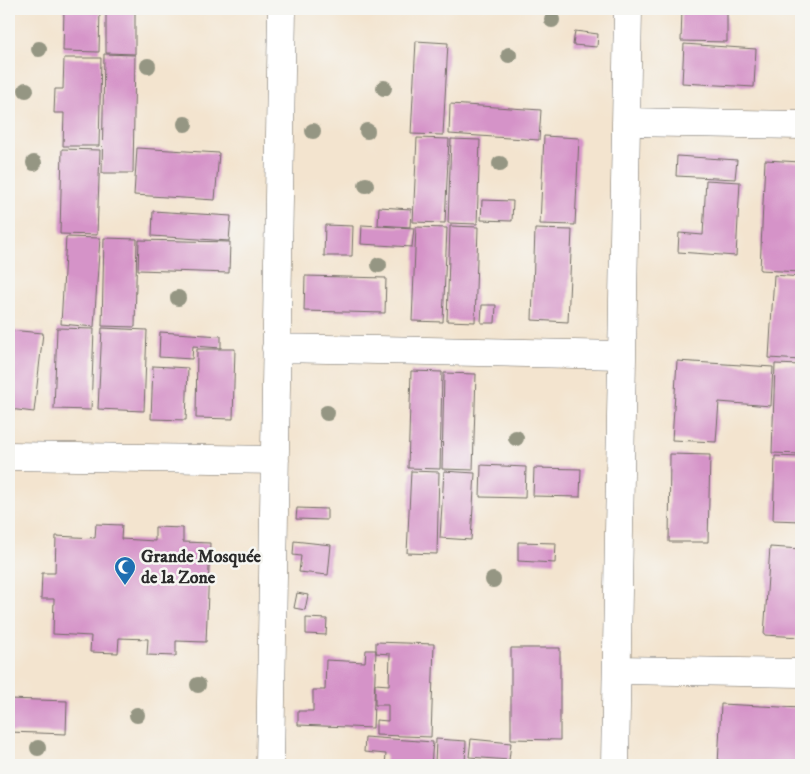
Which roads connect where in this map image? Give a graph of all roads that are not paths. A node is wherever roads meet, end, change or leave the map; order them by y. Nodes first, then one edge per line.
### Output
1 (282, 9) edge
2 (628, 9) edge
3 (626, 122) junction
4 (801, 125) edge
5 (276, 348) junction
6 (622, 355) junction
7 (9, 456) edge
8 (275, 460) junction
9 (617, 670) junction
10 (801, 673) edge
11 (270, 765) edge
12 (615, 765) edge

1 - 5 street
2 - 3 street
3 - 4 street
3 - 6 street
5 - 6 street
5 - 8 street
6 - 9 street
7 - 8 street
8 - 11 street
9 - 10 street
9 - 12 street

